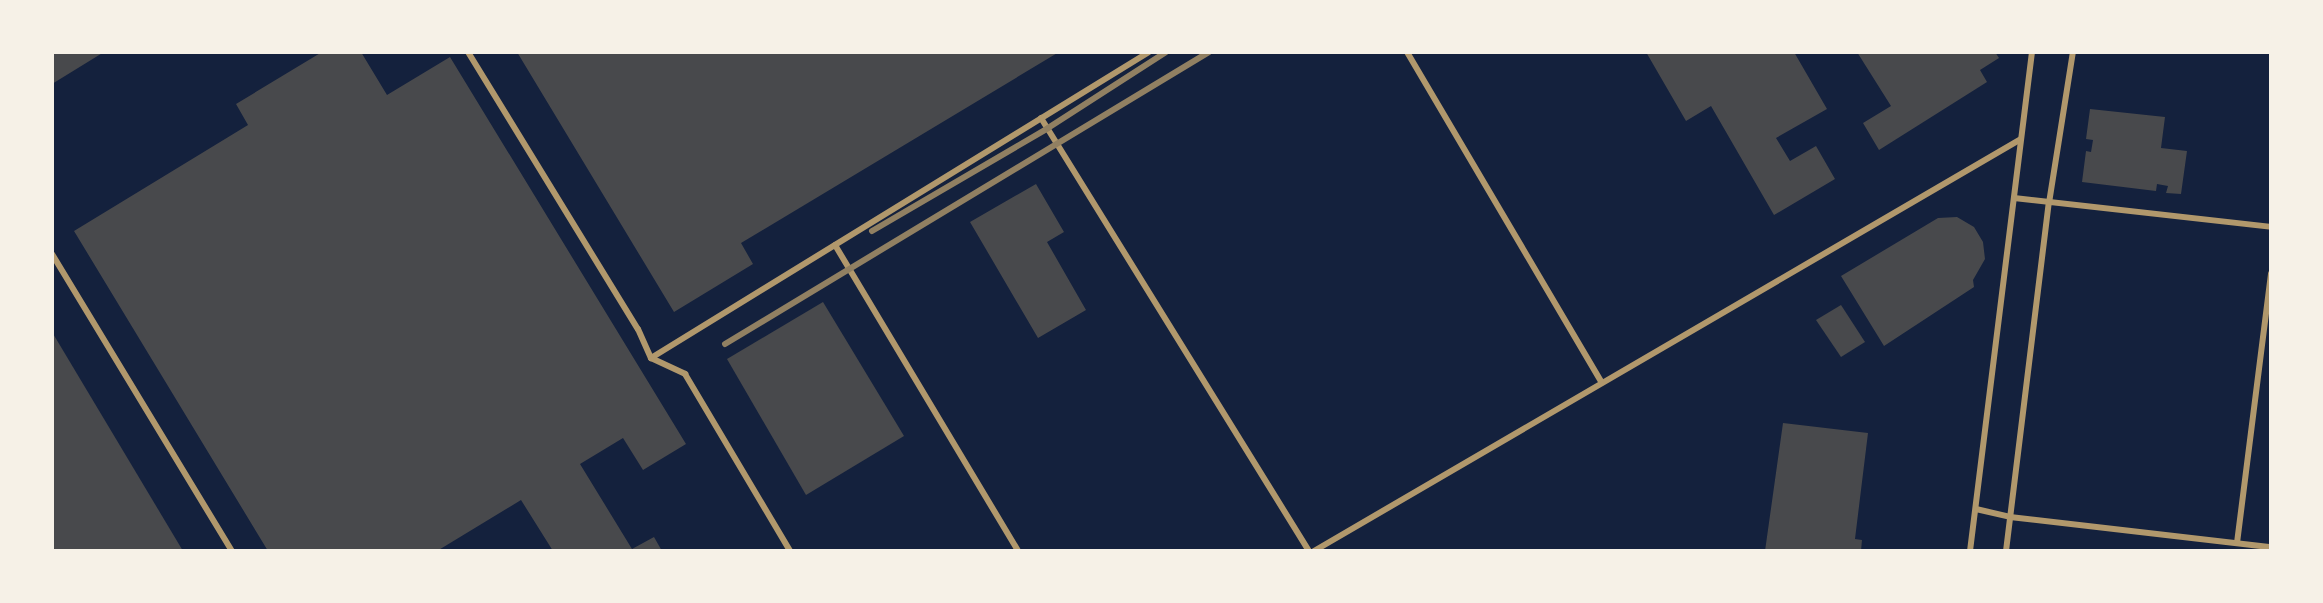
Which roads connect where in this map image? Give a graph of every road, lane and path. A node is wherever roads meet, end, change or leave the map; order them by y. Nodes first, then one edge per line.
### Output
1 (468, 52) edge
2 (1149, 52) edge
3 (1407, 52) edge
4 (2032, 52) edge
5 (2073, 52) edge
6 (1041, 118) junction
7 (2021, 139) junction
8 (2014, 198) junction
9 (2049, 203) junction
10 (2271, 227) edge
11 (835, 245) junction
12 (52, 254) edge
13 (2271, 273) edge
14 (651, 358) junction
15 (1601, 381) junction
16 (1976, 509) junction
17 (2010, 517) junction
18 (2237, 543) junction
19 (2271, 547) edge
20 (232, 551) edge
21 (790, 551) edge
22 (1018, 551) edge
23 (1311, 551) edge
24 (1970, 551) edge
25 (2006, 551) edge

1 - 14 lane
2 - 6 lane
3 - 15 lane
4 - 7 lane
5 - 9 lane
6 - 11 lane
6 - 23 lane
7 - 8 lane
7 - 15 lane
8 - 9 lane
8 - 16 lane
9 - 10 lane
9 - 17 lane
11 - 14 lane
11 - 22 lane
12 - 20 lane
13 - 18 lane
14 - 21 lane
15 - 23 lane
16 - 17 lane
16 - 24 lane
17 - 18 lane
17 - 25 lane
18 - 19 lane

